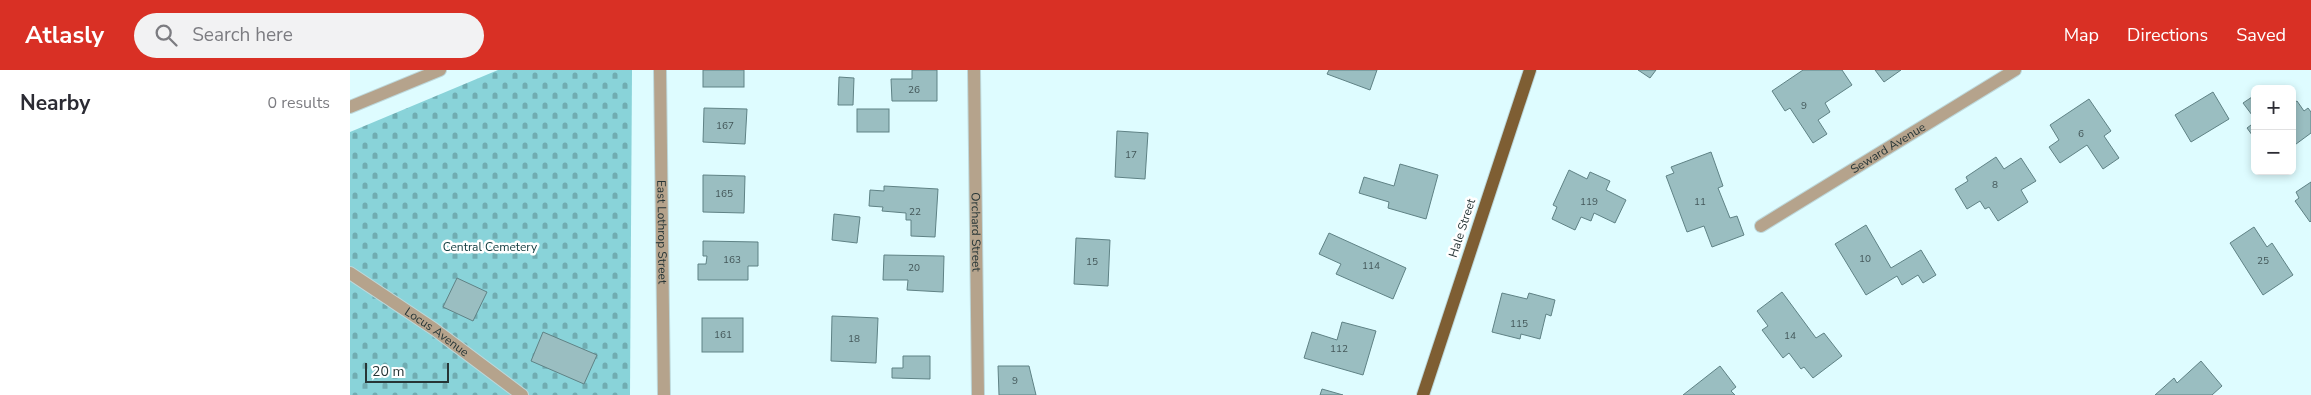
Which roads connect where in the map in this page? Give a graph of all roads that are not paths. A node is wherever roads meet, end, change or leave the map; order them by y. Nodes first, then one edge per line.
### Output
1 (440, 70) edge
2 (660, 70) edge
3 (974, 70) edge
4 (1530, 70) edge
5 (2015, 70) edge
6 (350, 107) edge
7 (1761, 226) dead end
8 (351, 272) edge
9 (522, 395) edge
10 (664, 395) edge
11 (978, 395) edge
12 (1423, 395) edge

1 - 6 street
2 - 10 street, East Lothrop Street
3 - 11 street, Orchard Street
4 - 12 main road, Hale Street
5 - 7 street, Seward Avenue
8 - 9 street, Locus Avenue

